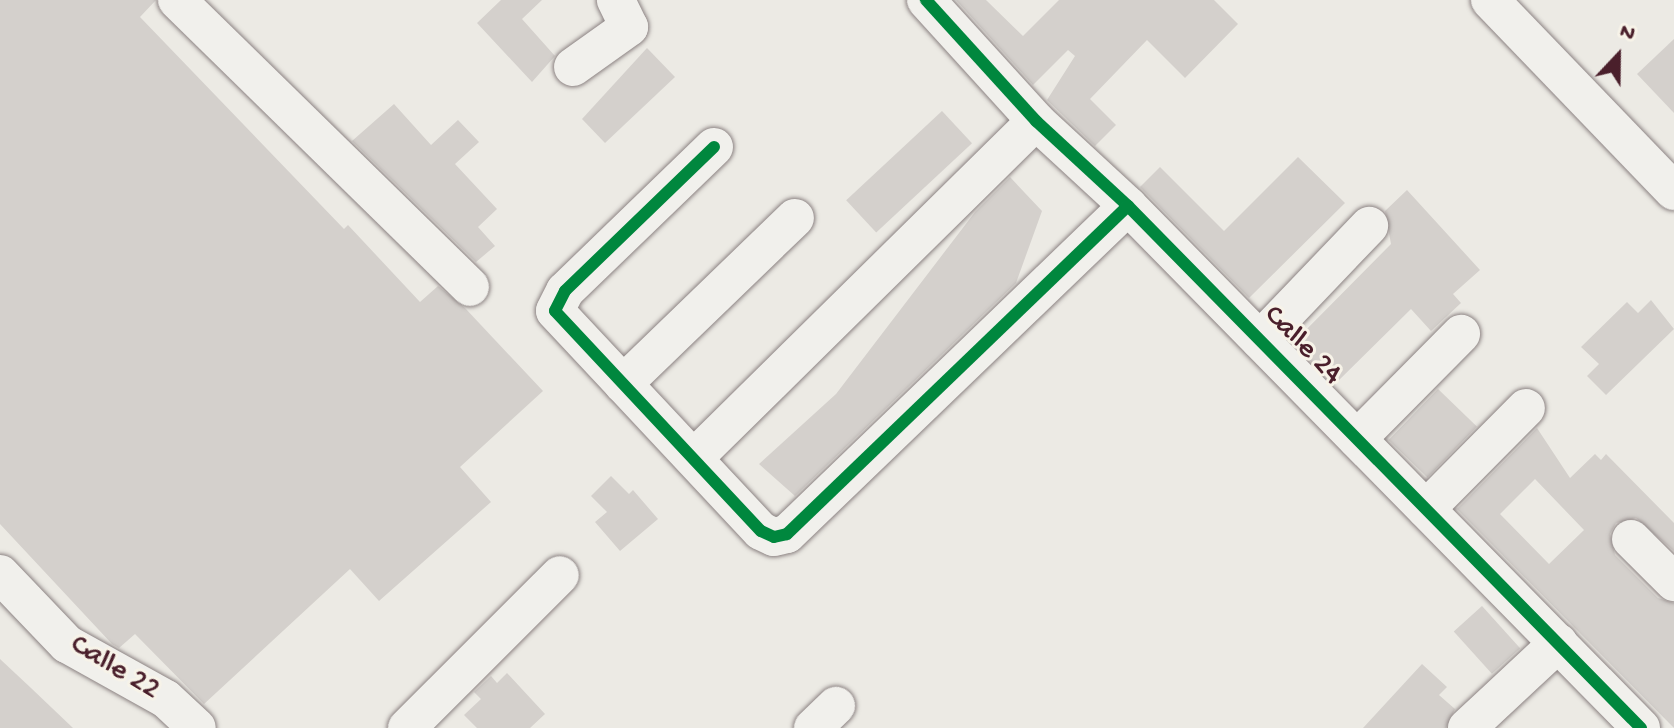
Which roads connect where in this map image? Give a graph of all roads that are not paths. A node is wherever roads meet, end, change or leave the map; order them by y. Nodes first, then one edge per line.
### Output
1 (177, 0) edge
2 (616, 0) edge
3 (926, 0) edge
4 (1490, 0) edge
5 (573, 67) dead end
6 (1036, 121) junction
7 (714, 147) dead end
8 (1674, 191) edge
9 (1128, 206) junction
10 (795, 218) dead end
11 (1369, 226) dead end
12 (470, 287) dead end
13 (1461, 334) dead end
14 (1260, 340) junction
15 (623, 384) junction
16 (1526, 408) dead end
17 (1357, 439) junction
18 (694, 458) junction
19 (1426, 509) junction
20 (1631, 539) dead end
21 (0, 574) edge
22 (560, 575) dead end
23 (1674, 582) edge
24 (1558, 643) junction
25 (197, 728) edge
26 (407, 728) edge
27 (1467, 728) edge
28 (1641, 728) edge

1 - 12 street
2 - 5 street
3 - 6 street, Calle 24
4 - 8 street
6 - 9 street, Calle 24
6 - 18 street
7 - 15 street
9 - 14 street, Calle 24
9 - 18 street
10 - 15 street
11 - 14 street
13 - 17 street
14 - 17 street, Calle 24
15 - 18 street
16 - 19 street
17 - 19 street, Calle 24
19 - 24 street, Calle 24
20 - 23 street
21 - 25 street, Calle 22
22 - 26 street
24 - 27 street
24 - 28 street, Calle 24

